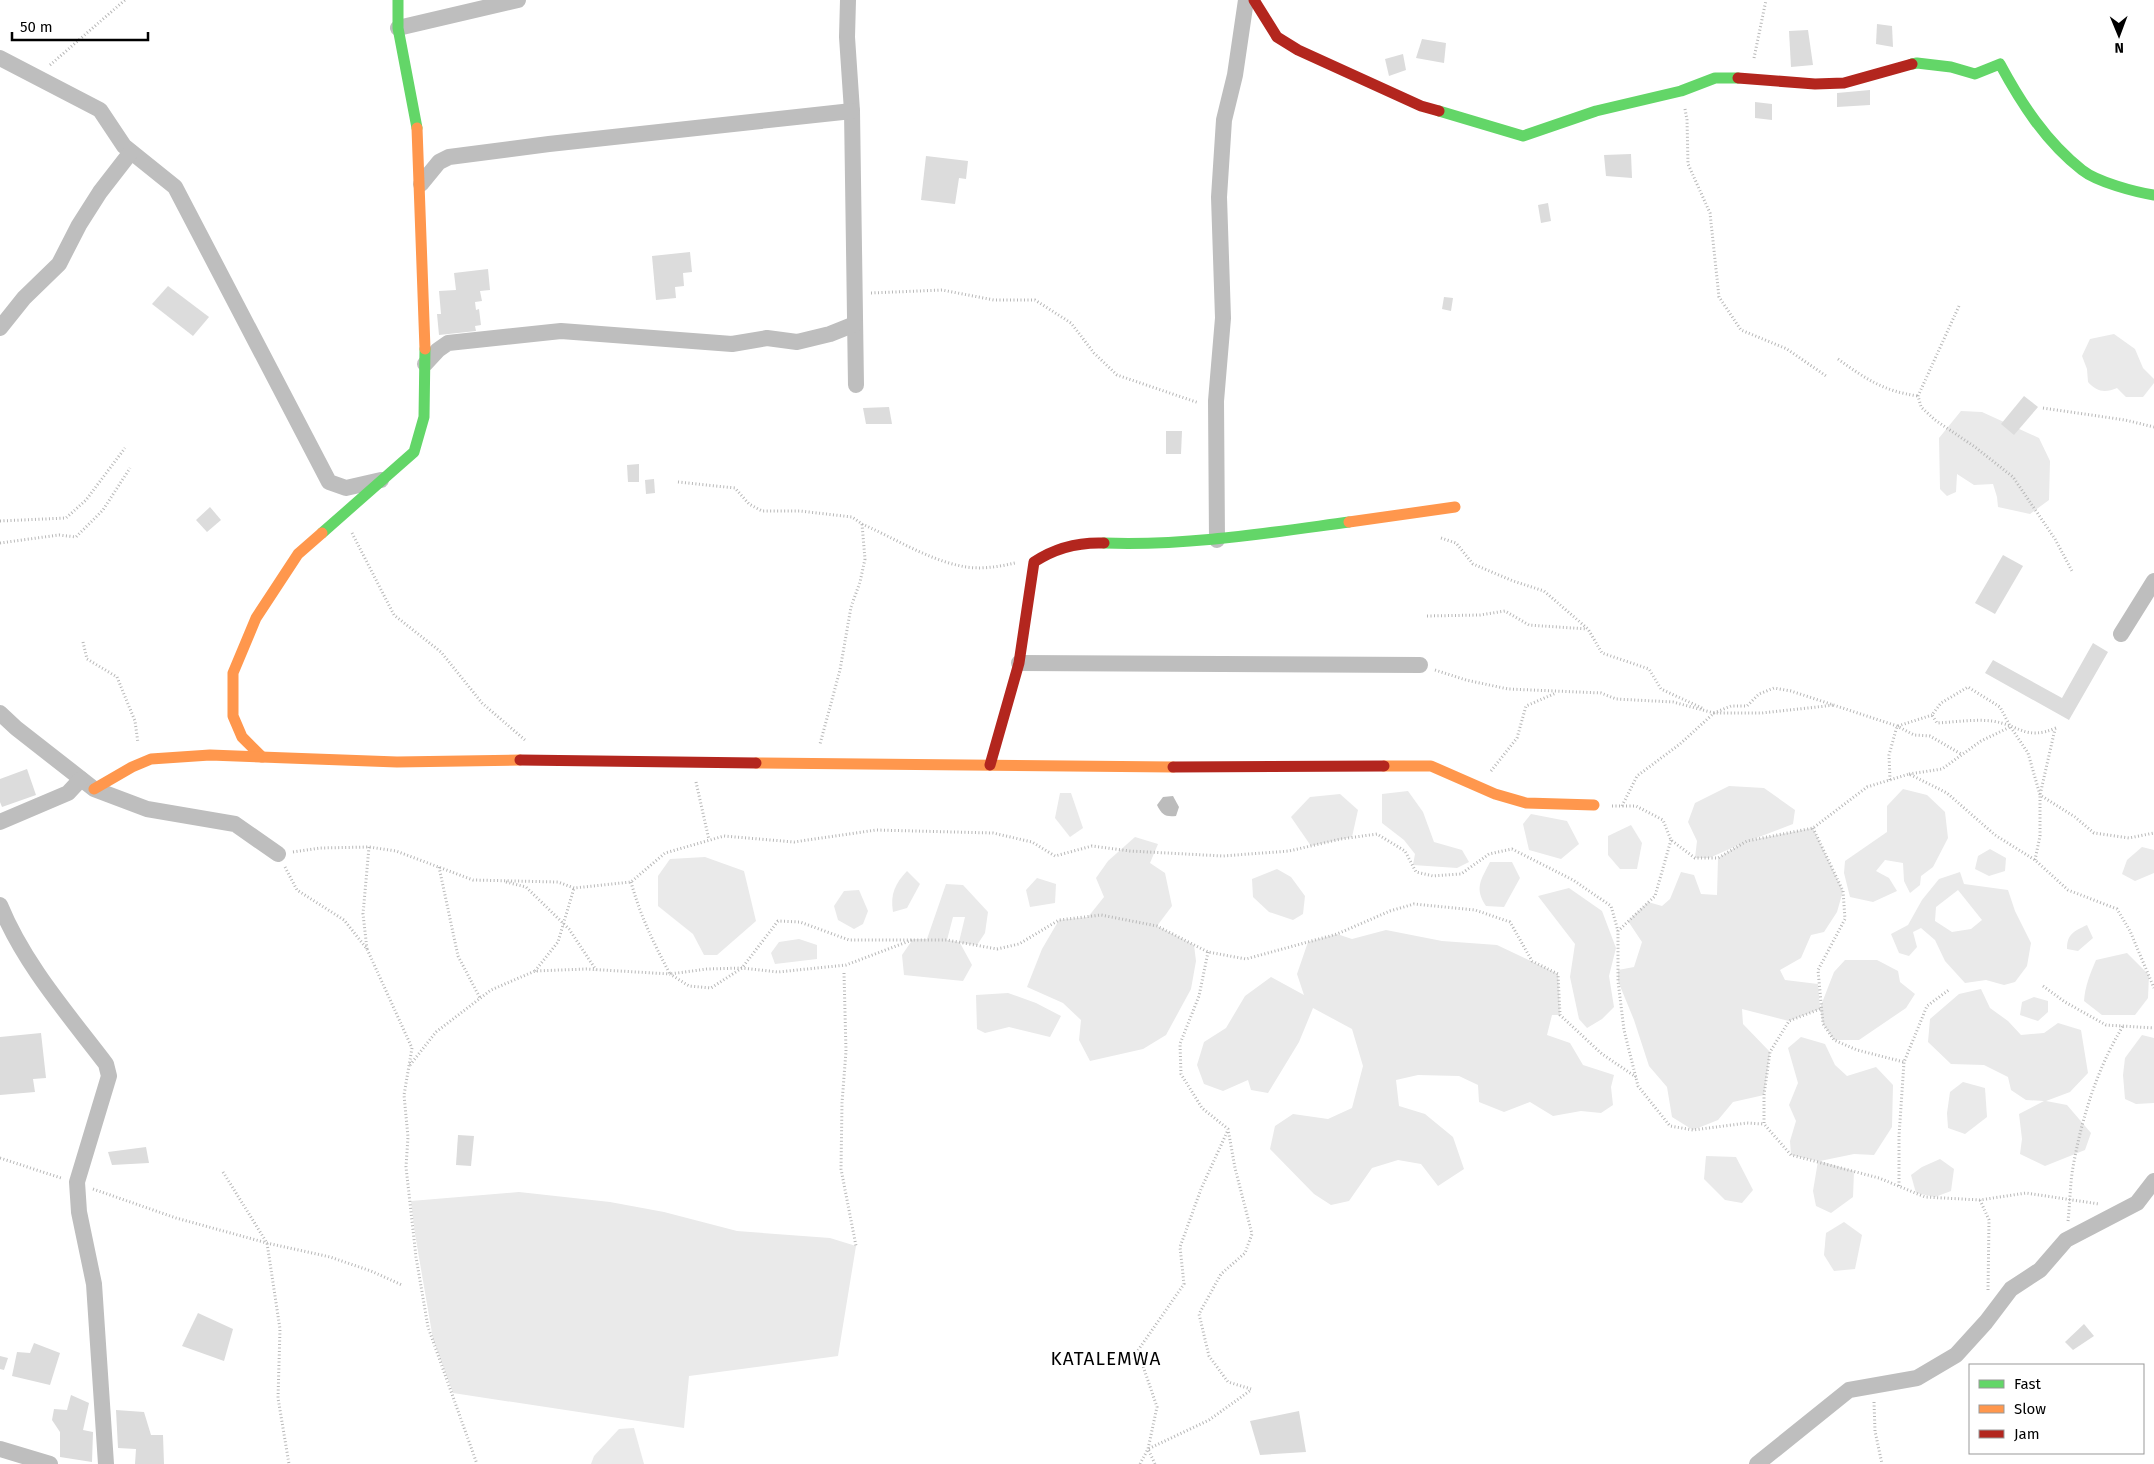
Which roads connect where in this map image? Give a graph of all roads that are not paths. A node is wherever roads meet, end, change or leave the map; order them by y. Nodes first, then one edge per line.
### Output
1 (398, 0) edge
2 (518, 0) edge
3 (848, 0) edge
4 (1246, 0) edge
5 (1254, 0) edge
6 (398, 28) junction
7 (0, 58) edge
8 (852, 111) junction
9 (419, 137) junction
10 (131, 152) junction
11 (449, 157) junction
12 (421, 184) junction
13 (2154, 195) edge
14 (855, 324) junction
15 (425, 326) junction
16 (0, 328) edge
17 (448, 342) junction
18 (426, 364) junction
19 (856, 385) dead end
20 (382, 480) junction
21 (1455, 507) dead end
22 (1217, 540) junction
23 (2154, 581) edge
24 (2121, 634) dead end
25 (1019, 662) junction
26 (1420, 665) road end
27 (0, 713) edge
28 (238, 727) junction
29 (218, 756) junction
30 (262, 757) junction
31 (990, 765) junction
32 (81, 778) junction
33 (94, 789) junction
34 (1594, 805) road end
35 (0, 822) edge
36 (278, 854) road end
37 (0, 906) edge
38 (2154, 1181) edge
39 (0, 1449) edge
40 (50, 1464) edge
41 (106, 1464) edge
42 (1757, 1464) edge

1 - 6 street
2 - 6 street
3 - 8 street
4 - 22 street
5 - 13 street
6 - 9 street
7 - 10 street
8 - 11 street
8 - 14 street
9 - 11 street
9 - 12 street
10 - 16 street
10 - 20 street
11 - 12 street
12 - 15 street
14 - 17 street
14 - 19 street
15 - 17 street
15 - 18 street
17 - 18 street
18 - 20 street
20 - 28 street
21 - 22 street
22 - 25 street
23 - 24 street
25 - 26 street
25 - 31 street
27 - 32 street
28 - 29 street
28 - 30 street
29 - 30 street
29 - 33 street
30 - 31 street
31 - 34 street
32 - 33 street
32 - 35 street
33 - 36 street
37 - 41 street
38 - 42 street
39 - 40 street

